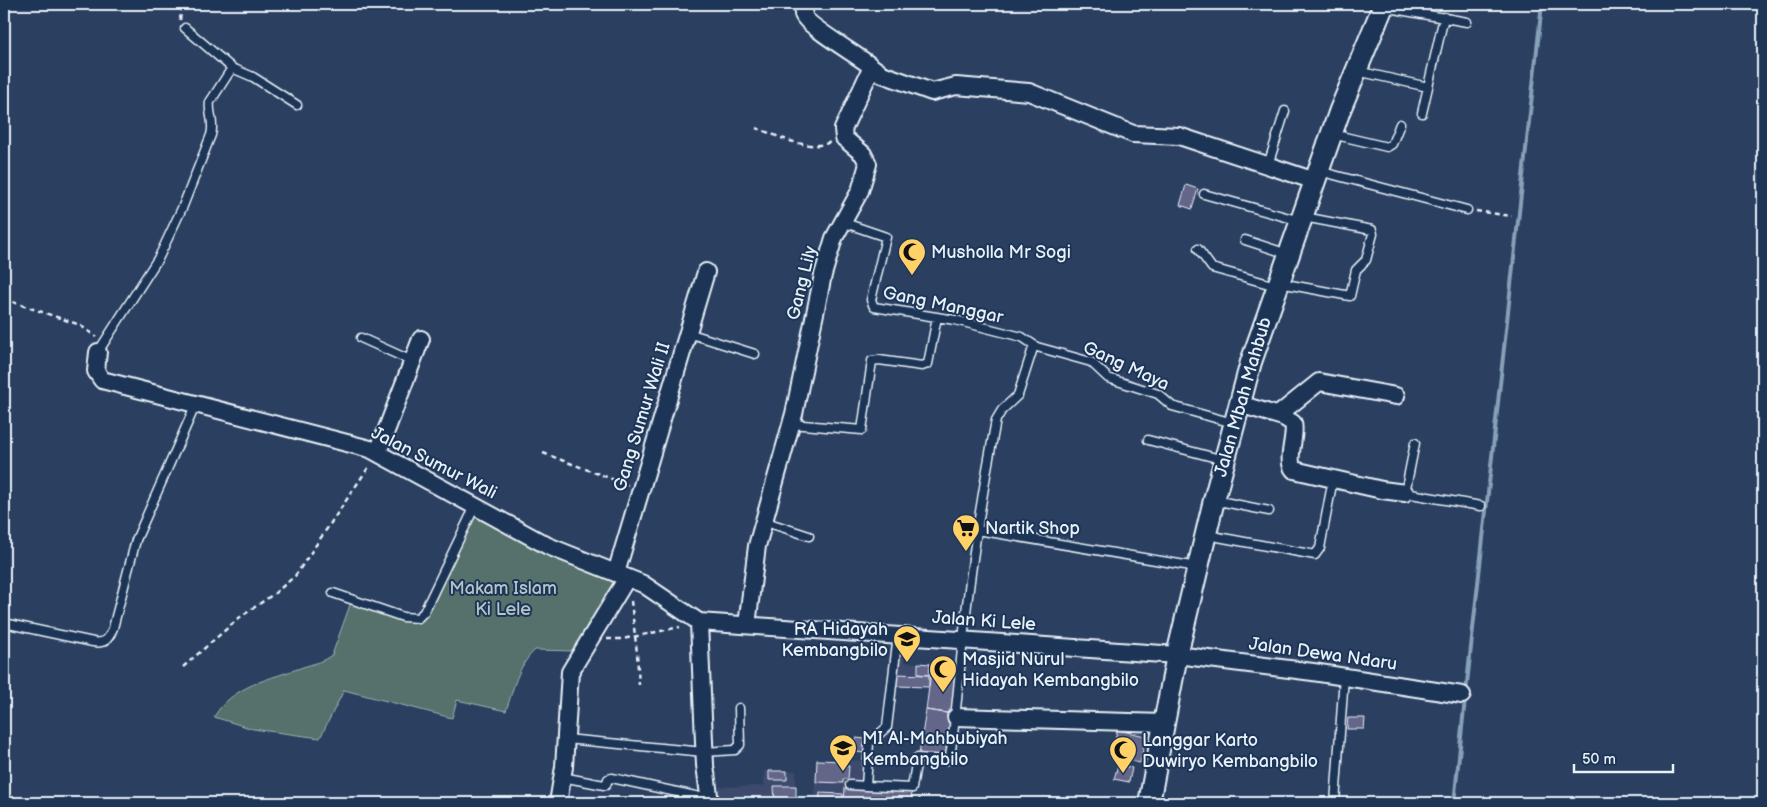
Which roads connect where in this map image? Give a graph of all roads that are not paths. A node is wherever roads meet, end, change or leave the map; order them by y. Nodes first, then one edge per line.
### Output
1 (806, 4) edge
2 (1383, 5) edge
3 (1444, 17) junction
4 (1467, 22) dead end
5 (185, 28) road end
6 (872, 67) junction
7 (232, 68) junction
8 (1356, 71) junction
9 (1428, 86) junction
10 (297, 105) dead end
11 (1285, 111) dead end
12 (1422, 113) dead end
13 (1400, 124) dead end
14 (1332, 134) junction
15 (1268, 165) junction
16 (1317, 176) junction
17 (1204, 194) dead end
18 (1467, 210) road end
19 (1301, 219) junction
20 (842, 222) junction
21 (1245, 240) dead end
22 (1198, 249) dead end
23 (1288, 254) junction
24 (706, 272) dead end
25 (1277, 284) junction
26 (937, 317) junction
27 (688, 333) junction
28 (361, 338) dead end
29 (421, 339) dead end
30 (1034, 345) junction
31 (98, 352) joint
32 (755, 354) dead end
33 (412, 361) junction
34 (1396, 396) dead end
35 (196, 404) junction
36 (1239, 404) junction
37 (1278, 415) junction
38 (1234, 423) junction
39 (791, 424) junction
40 (1148, 440) dead end
41 (1415, 443) dead end
42 (378, 452) junction
43 (1224, 461) junction
44 (1333, 479) junction
45 (1405, 493) junction
46 (1214, 500) junction
47 (475, 506) junction
48 (1481, 506) dead end
49 (1268, 511) dead end
50 (763, 520) junction
51 (977, 530) junction
52 (1205, 534) junction
53 (809, 536) dead end
54 (1198, 567) junction
55 (622, 576) junction
56 (333, 593) dead end
57 (699, 622) junction
58 (4, 623) edge
59 (747, 625) junction
60 (898, 635) junction
61 (963, 640) junction
62 (1177, 655) junction
63 (1344, 676) junction
64 (1462, 695) dead end
65 (739, 708) dead end
66 (956, 717) junction
67 (1164, 723) junction
68 (566, 738) junction
69 (704, 752) junction
70 (562, 777) junction
71 (850, 785) dead end
72 (866, 786) junction
73 (710, 801) edge
74 (558, 803) edge
75 (1148, 803) edge
76 (1335, 803) edge

1 - 6 street
2 - 3 lane
2 - 8 street, Jalan Mbah Mahbub
3 - 4 lane
3 - 9 lane
5 - 7 lane
6 - 15 street
6 - 20 street, Gang Lily
7 - 10 lane
7 - 31 lane
8 - 9 lane
8 - 14 street, Jalan Mbah Mahbub
9 - 12 lane
11 - 15 lane
13 - 14 lane
14 - 16 street, Jalan Mbah Mahbub
15 - 16 street
16 - 18 lane
16 - 19 street, Jalan Mbah Mahbub
17 - 19 lane
19 - 23 street, Jalan Mbah Mahbub
19 - 25 lane
20 - 26 lane, Gang Manggar
20 - 39 street, Gang Lily
21 - 23 lane
22 - 25 lane
23 - 25 street, Jalan Mbah Mahbub
24 - 27 street, Gang Sumur Wali II
25 - 36 street, Jalan Mbah Mahbub
26 - 30 lane, Gang Manggar
26 - 39 lane
27 - 32 lane
27 - 55 street, Gang Sumur Wali II
28 - 33 lane
29 - 33 street
30 - 38 lane, Gang Maya
30 - 51 lane
31 - 35 street, Jalan Sumur Wali
33 - 42 street
34 - 37 street
35 - 42 street, Jalan Sumur Wali
35 - 58 lane
36 - 37 street
36 - 38 street, Jalan Mbah Mahbub
37 - 44 street
38 - 43 street, Jalan Mbah Mahbub
39 - 50 street, Gang Lily
40 - 43 lane
41 - 45 lane
42 - 47 street, Jalan Sumur Wali
43 - 46 street, Jalan Mbah Mahbub
44 - 45 street
44 - 52 lane
45 - 48 lane
46 - 49 lane
46 - 52 street, Jalan Mbah Mahbub
47 - 55 street, Jalan Sumur Wali
47 - 56 lane
50 - 53 lane
50 - 59 street, Gang Lily
51 - 54 lane
51 - 61 lane
52 - 54 street, Jalan Mbah Mahbub
54 - 62 street, Jalan Mbah Mahbub
55 - 57 street, Jalan Sumur Wali
55 - 68 street, Gang Sumur Wali II
57 - 59 street, Jalan Ki Lele
57 - 69 street
59 - 60 street, Jalan Ki Lele
60 - 61 street, Jalan Ki Lele
60 - 72 lane
61 - 62 street, Jalan Ki Lele
61 - 66 lane
62 - 63 street, Jalan Dewa Ndaru
62 - 67 street, Jalan Mbah Mahbub
63 - 64 street, Jalan Dewa Ndaru
63 - 76 lane
65 - 69 lane
66 - 67 street
66 - 72 lane
67 - 75 street, Jalan Mbah Mahbub
68 - 69 lane
68 - 70 street, Gang Sumur Wali II
69 - 73 street
70 - 73 lane
70 - 74 street, Gang Sumur Wali II
71 - 72 lane

